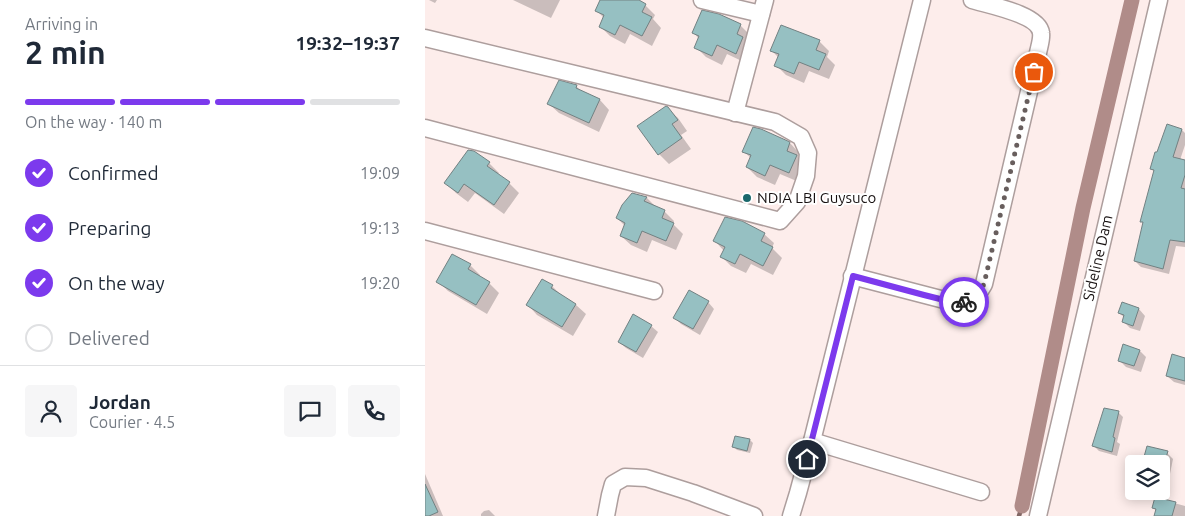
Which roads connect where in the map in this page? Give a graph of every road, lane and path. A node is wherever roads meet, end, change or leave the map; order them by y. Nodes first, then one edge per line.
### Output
1 (701, 0) edge
2 (922, 0) edge
3 (972, 0) edge
4 (1159, 0) edge
5 (763, 7) edge
6 (425, 38) edge
7 (735, 113) junction
8 (425, 128) edge
9 (425, 231) edge
10 (853, 276) junction
11 (654, 291) dead end
12 (812, 441) junction
13 (981, 492) dead end
14 (606, 516) edge
15 (754, 516) edge
16 (791, 516) edge
17 (1038, 516) edge

1 - 5 street
2 - 10 street
3 - 10 street
4 - 17 street, Sideline Dam
5 - 7 street
6 - 7 street
7 - 8 street
9 - 11 street
10 - 12 street
12 - 13 street
12 - 16 street
14 - 15 street

